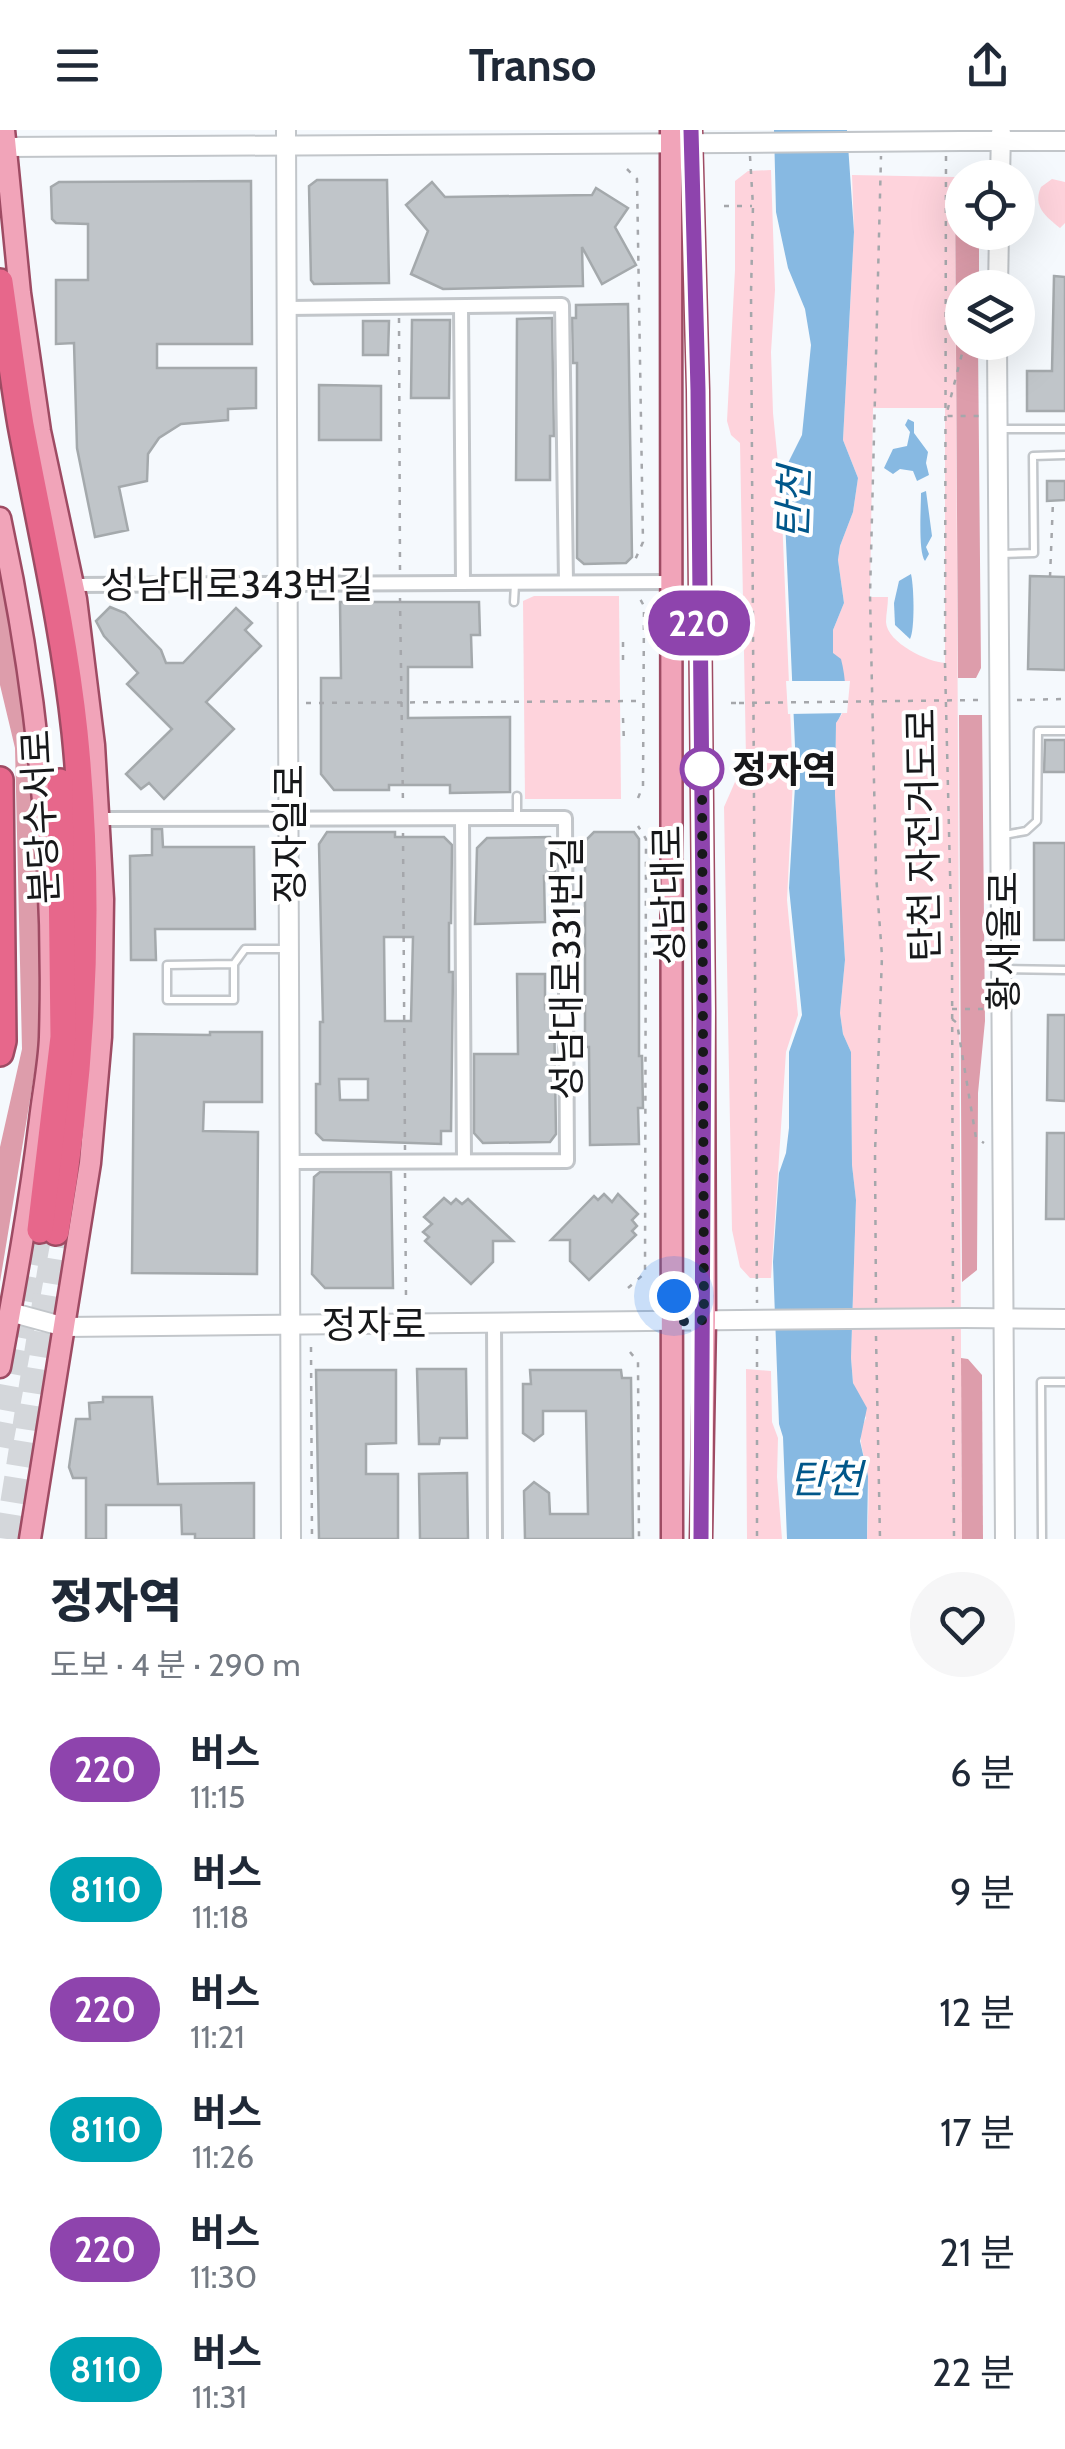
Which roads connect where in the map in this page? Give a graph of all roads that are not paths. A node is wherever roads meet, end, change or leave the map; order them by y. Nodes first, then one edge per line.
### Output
1 (681, 136) edge
2 (1001, 136) edge
3 (493, 137) edge
4 (5, 138) edge
5 (286, 138) edge
6 (1065, 140) edge
7 (0, 282) edge
8 (461, 306) junction
9 (287, 308) junction
10 (998, 360) edge
11 (0, 397) edge
12 (998, 429) junction
13 (1065, 429) edge
14 (1065, 455) edge
15 (0, 518) edge
16 (1000, 554) junction
17 (515, 582) junction
18 (566, 582) junction
19 (672, 582) junction
20 (463, 583) junction
21 (288, 584) junction
22 (74, 585) junction
23 (514, 602) dead end
24 (1065, 732) edge
25 (0, 780) edge
26 (517, 796) dead end
27 (517, 818) junction
28 (289, 819) junction
29 (462, 819) junction
30 (99, 820) junction
31 (1003, 835) junction
32 (290, 949) junction
33 (234, 964) junction
34 (1003, 969) junction
35 (1065, 970) edge
36 (0, 1053) edge
37 (464, 1161) junction
38 (290, 1162) junction
39 (10, 1312) junction
40 (1001, 1318) junction
41 (1065, 1319) edge
42 (704, 1320) junction
43 (494, 1322) junction
44 (674, 1322) junction
45 (290, 1324) junction
46 (65, 1327) junction
47 (0, 1367) edge
48 (1065, 1382) edge
49 (30, 1539) edge
50 (291, 1539) edge
51 (495, 1539) edge
52 (672, 1539) edge
53 (700, 1539) edge
54 (1005, 1539) edge
55 (1042, 1539) edge

1 - 2 street, bridge
1 - 3 street
1 - 19 main road, 성남대로
1 - 42 main road, 성남대로
2 - 6 street
3 - 5 street
4 - 5 street
4 - 22 main road
5 - 9 street, 정자일로
7 - 11 highway, 분당수서로
8 - 9 street
8 - 18 street
8 - 20 street
9 - 21 street, 정자일로
10 - 12 street, 황새울로
12 - 13 lane
12 - 16 street, 황새울로
14 - 16 lane
15 - 39 main road
16 - 31 street, 황새울로
17 - 18 street, 성남대로343번길
17 - 20 street, 성남대로343번길
17 - 23 lane
18 - 19 street, 성남대로343번길
19 - 44 main road, 성남대로
20 - 21 street, 성남대로343번길
21 - 22 street, 성남대로343번길
21 - 28 street, 정자일로
22 - 30 main road
24 - 31 lane
25 - 36 highway
26 - 27 lane
27 - 29 street, 성남대로331번길
27 - 37 street, 성남대로331번길
28 - 29 street, 성남대로331번길
28 - 30 street, 성남대로331번길
28 - 32 street, 정자일로
29 - 37 street
30 - 46 main road
31 - 34 street, 황새울로
32 - 33 lane
32 - 38 street, 정자일로
33 - 33 lane
34 - 35 lane
34 - 40 street, 황새울로
37 - 38 street
38 - 45 street, 정자일로
39 - 46 street, 정자로
39 - 47 main road
40 - 41 street
40 - 42 street, 정자로, bridge
40 - 54 street, 황새울로
42 - 44 street, 정자로
42 - 53 main road, 성남대로
43 - 44 street, 정자로
43 - 45 street, 정자로
43 - 51 street
44 - 52 main road, 성남대로
45 - 46 street, 정자로
45 - 50 street, 정자일로
46 - 49 main road
48 - 55 lane

